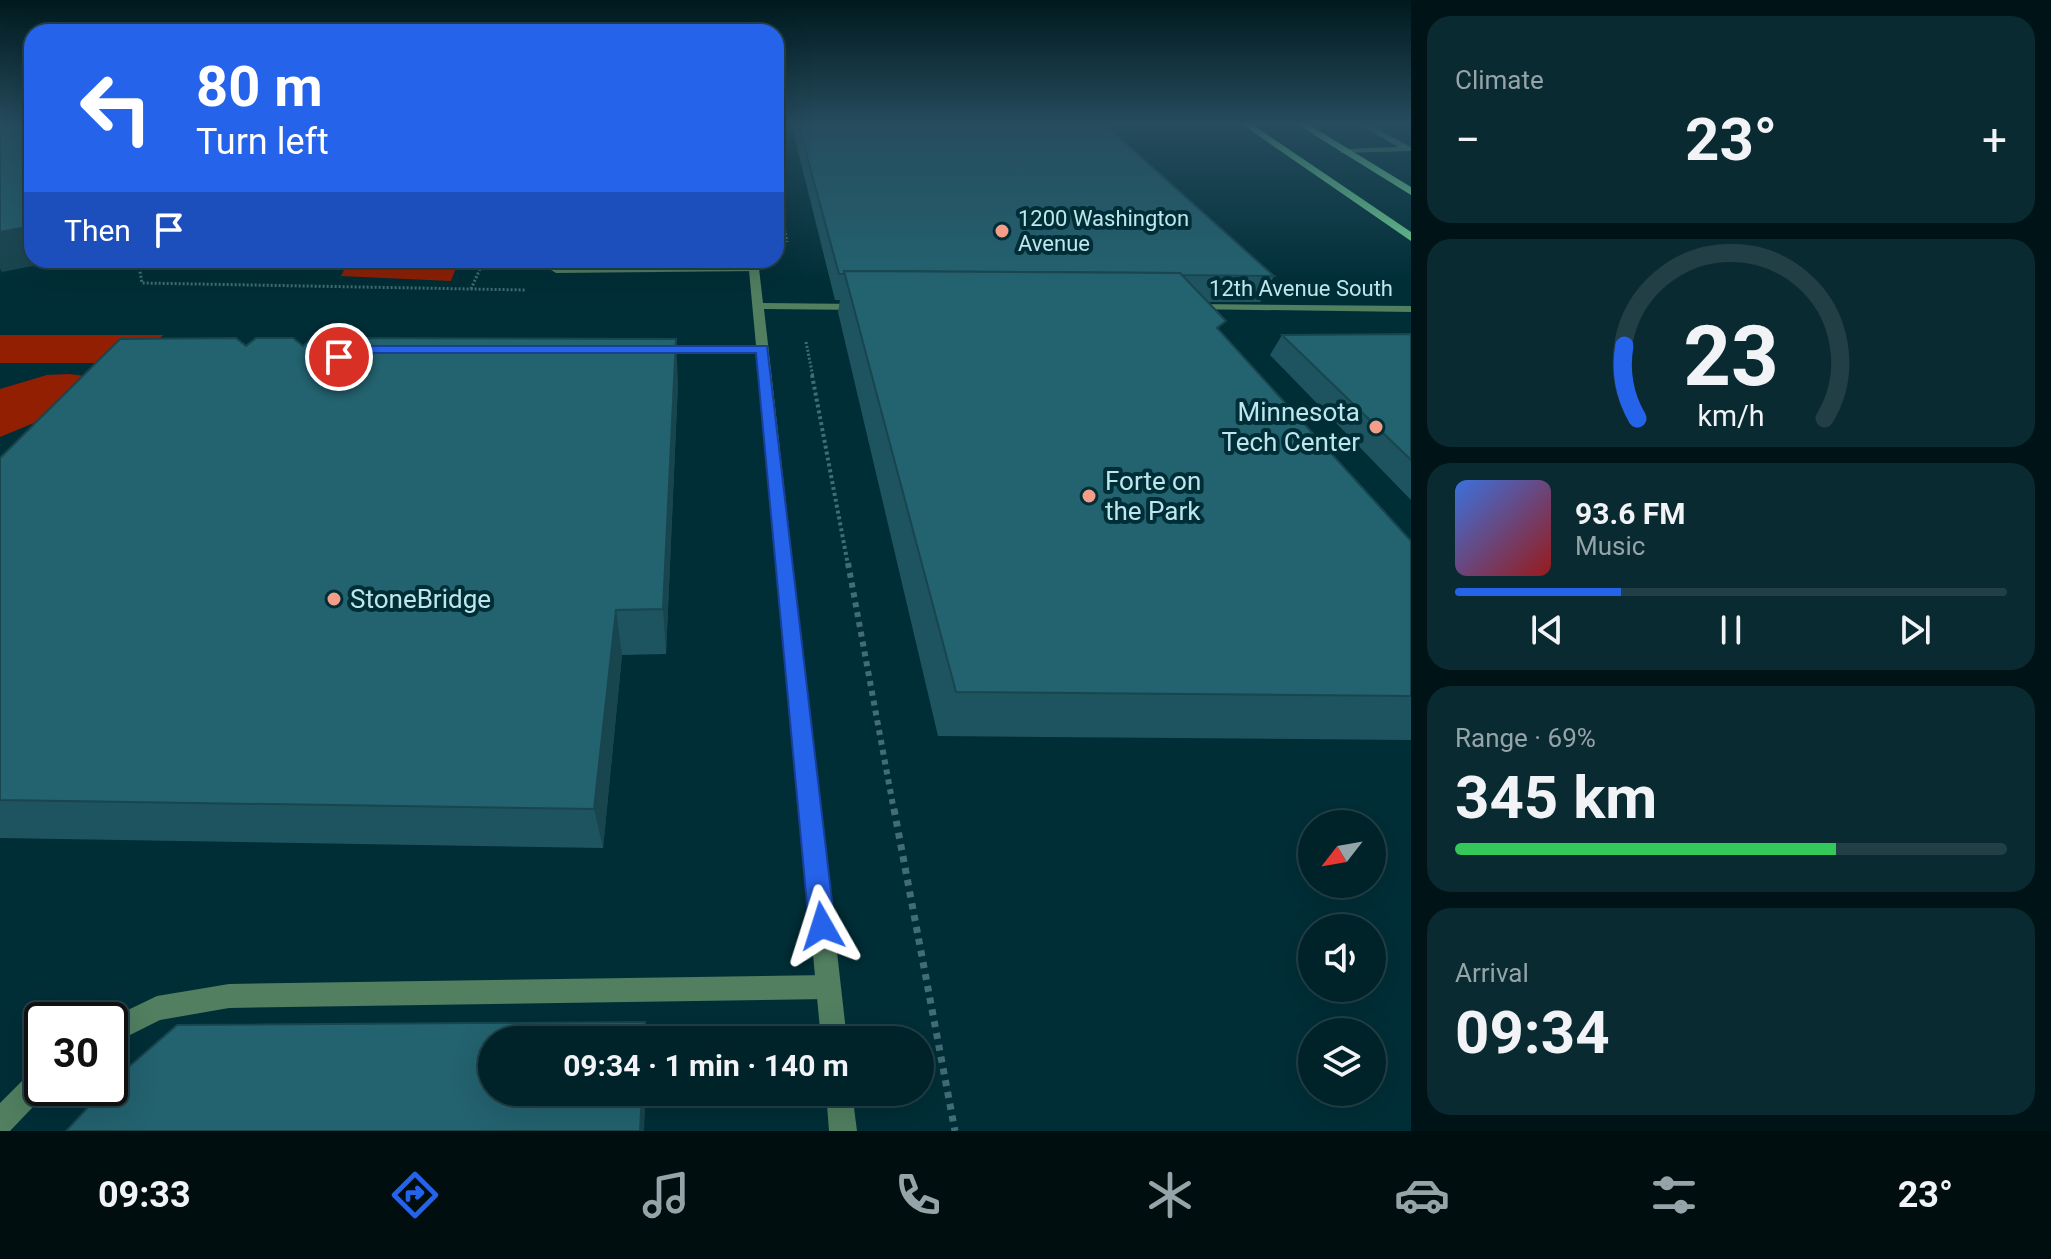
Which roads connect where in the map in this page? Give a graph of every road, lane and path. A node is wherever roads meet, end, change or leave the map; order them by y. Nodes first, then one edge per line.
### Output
1 (1323, 176) edge
2 (1384, 176) edge
3 (1332, 182) junction
4 (1411, 192) edge
5 (784, 225) edge
6 (1411, 228) edge
7 (1411, 237) edge
8 (139, 268) edge
9 (480, 268) edge
10 (635, 268) edge
11 (754, 268) edge
12 (556, 270) dead end
13 (471, 289) junction
14 (532, 290) dead end
15 (758, 306) junction
16 (799, 307) junction
17 (866, 307) edge
18 (1180, 307) edge
19 (1411, 309) edge
20 (640, 349) edge
21 (762, 349) junction
22 (828, 987) junction
23 (128, 1023) edge
24 (832, 1026) edge
25 (24, 1097) edge
26 (840, 1106) edge
27 (0, 1122) edge
28 (843, 1131) edge
29 (955, 1131) edge

1 - 3 main road
2 - 4 main road
3 - 6 main road
3 - 7 main road
5 - 16 path
8 - 13 path
9 - 13 path
10 - 12 street
11 - 15 street
13 - 14 path
15 - 16 street
15 - 21 street
16 - 17 street
16 - 29 path
18 - 19 street, 12th Avenue South
20 - 21 street
21 - 22 street
22 - 23 street
22 - 24 street
25 - 27 street
26 - 28 street

